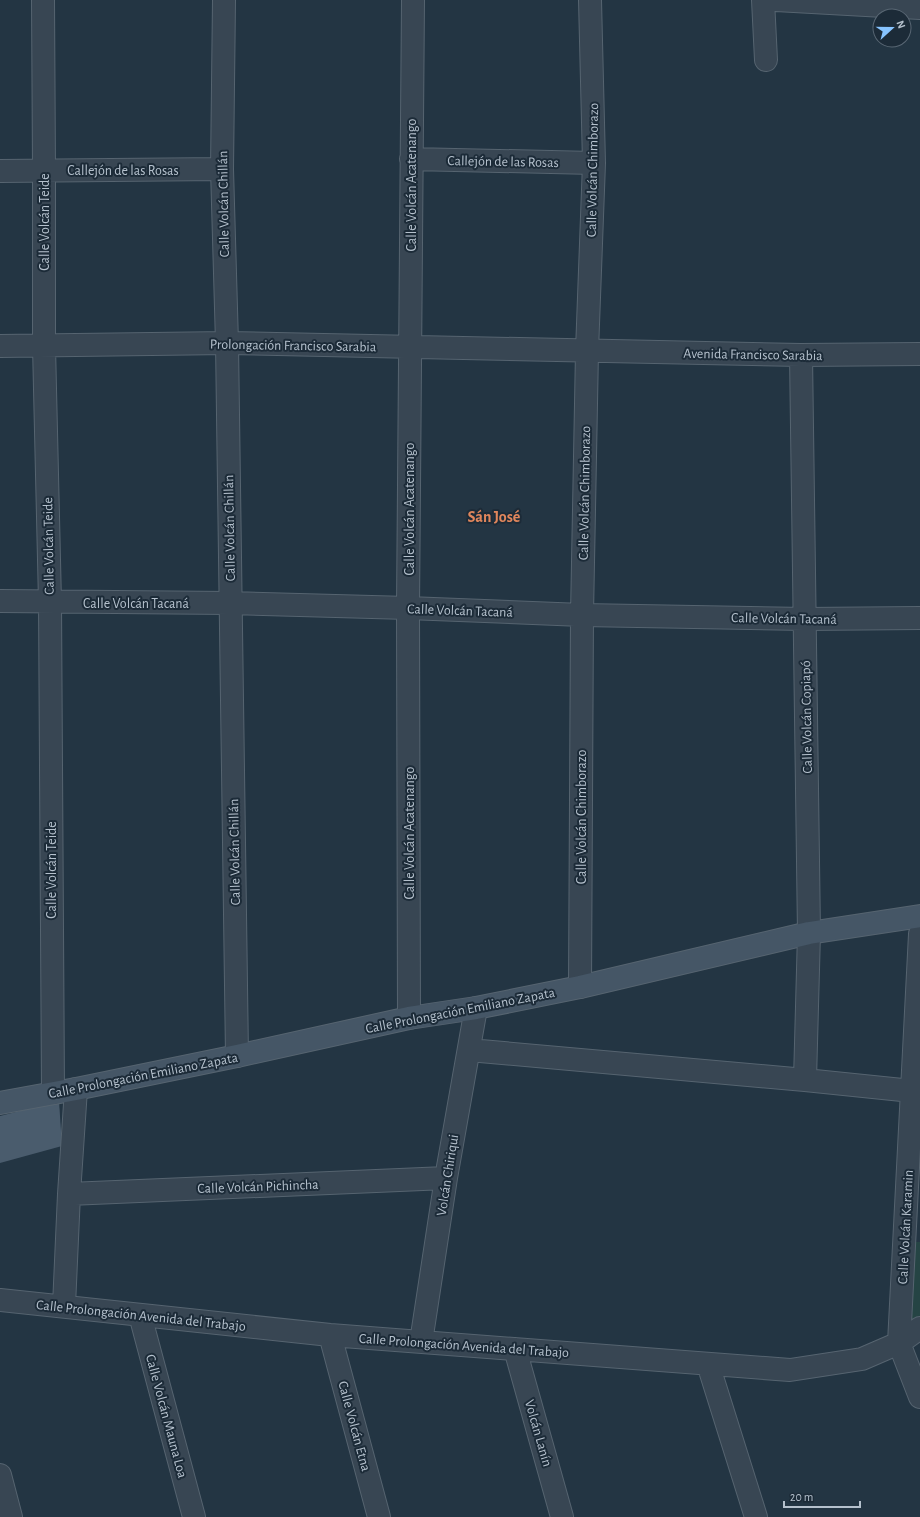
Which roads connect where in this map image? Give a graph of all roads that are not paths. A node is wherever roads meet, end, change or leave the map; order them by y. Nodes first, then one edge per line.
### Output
1 (42, 0) edge
2 (224, 0) edge
3 (413, 0) edge
4 (590, 0) edge
5 (763, 0) edge
6 (776, 0) edge
7 (920, 8) edge
8 (766, 60) dead end
9 (411, 159) junction
10 (594, 163) junction
11 (222, 169) junction
12 (44, 170) junction
13 (0, 171) edge
14 (227, 344) junction
15 (0, 346) edge
16 (44, 346) junction
17 (410, 347) junction
18 (587, 351) junction
19 (920, 354) edge
20 (801, 355) junction
21 (0, 601) edge
22 (50, 602) junction
23 (230, 603) junction
24 (408, 608) junction
25 (582, 614) junction
26 (920, 618) edge
27 (805, 619) junction
28 (920, 916) edge
29 (809, 933) junction
30 (920, 934) edge
31 (580, 987) junction
32 (476, 1008) junction
33 (409, 1018) junction
34 (469, 1050) junction
35 (237, 1056) junction
36 (805, 1080) junction
37 (76, 1089) junction
38 (912, 1091) junction
39 (53, 1093) junction
40 (0, 1104) edge
41 (446, 1178) junction
42 (69, 1194) junction
43 (0, 1300) edge
44 (64, 1306) junction
45 (140, 1314) junction
46 (920, 1328) edge
47 (330, 1335) junction
48 (421, 1342) junction
49 (899, 1343) junction
50 (515, 1349) junction
51 (708, 1364) junction
52 (920, 1397) edge
53 (0, 1476) edge
54 (11, 1517) edge
55 (194, 1517) edge
56 (379, 1517) edge
57 (562, 1517) edge
58 (756, 1517) edge

1 - 12 street, Calle Volcán Teide
2 - 11 street, Calle Volcán Chillán
3 - 9 street, Calle Volcán Acatenango
4 - 10 street, Calle Volcán Chimborazo
5 - 8 street
6 - 7 street
9 - 10 street, Callejón de las Rosas
9 - 17 street, Calle Volcán Acatenango
10 - 18 street, Calle Volcán Chimborazo
11 - 12 street, Callejón de las Rosas
11 - 14 street, Calle Volcán Chillán
12 - 13 street, Callejón de las Rosas
12 - 16 street, Calle Volcán Teide
14 - 16 street, Prolongación Francisco Sarabia
14 - 17 street, Prolongación Francisco Sarabia
14 - 23 street, Calle Volcán Chillán
15 - 16 street, Prolongación Francisco Sarabia
16 - 22 street, Calle Volcán Teide
17 - 18 street, Prolongación Francisco Sarabia
17 - 24 street, Calle Volcán Acatenango
18 - 20 street, Avenida Francisco Sarabia
18 - 25 street, Calle Volcán Chimborazo
19 - 20 street, Avenida Francisco Sarabia
20 - 27 street, Calle Volcán Copiapó
21 - 22 street, Calle Volcán Tacaná
22 - 23 street, Calle Volcán Tacaná
22 - 39 street, Calle Volcán Teide
23 - 24 street, Calle Volcán Tacaná
23 - 35 street, Calle Volcán Chillán
24 - 25 street, Calle Volcán Tacaná
24 - 33 street, Calle Volcán Acatenango
25 - 27 street, Calle Volcán Tacaná
25 - 31 street, Calle Volcán Chimborazo
26 - 27 street, Calle Volcán Tacaná
27 - 29 street, Calle Volcán Copiapó
28 - 29 street, Calle Prolongación Emiliano Zapata
29 - 31 street, Calle Prolongación Emiliano Zapata
29 - 36 street, Calle Volcán Copiapó
30 - 38 street, Calle Volcán Karamin
31 - 32 street, Calle Prolongación Emiliano Zapata
32 - 33 street, Calle Prolongación Emiliano Zapata
32 - 34 street, Volcán Chiriqui
33 - 35 street, Calle Prolongación Emiliano Zapata
34 - 36 street
34 - 41 street, Volcán Chiriqui
35 - 37 street, Calle Prolongación Emiliano Zapata
36 - 38 street
37 - 39 street, Calle Prolongación Emiliano Zapata
37 - 42 street
38 - 49 street, Calle Volcán Karamin
39 - 40 street, Calle Prolongación Emiliano Zapata
41 - 42 street, Calle Volcán Pichincha
41 - 48 street, Volcán Chiriqui
42 - 44 street
43 - 44 street, Calle Prolongación Avenida del Trabajo
44 - 45 street, Calle Prolongación Avenida del Trabajo
45 - 47 street, Calle Prolongación Avenida del Trabajo
45 - 55 street, Calle Volcán Mauna Loa
46 - 49 street, Calle Prolongación Avenida del Trabajo
47 - 48 street, Calle Prolongación Avenida del Trabajo
47 - 56 street, Calle Volcán Etna
48 - 50 street, Calle Prolongación Avenida del Trabajo
49 - 51 street, Calle Prolongación Avenida del Trabajo
49 - 52 street, Calle Volcán Karamin
50 - 51 street, Calle Prolongación Avenida del Trabajo
50 - 57 street, Volcán Lanín
51 - 58 street
53 - 54 street

